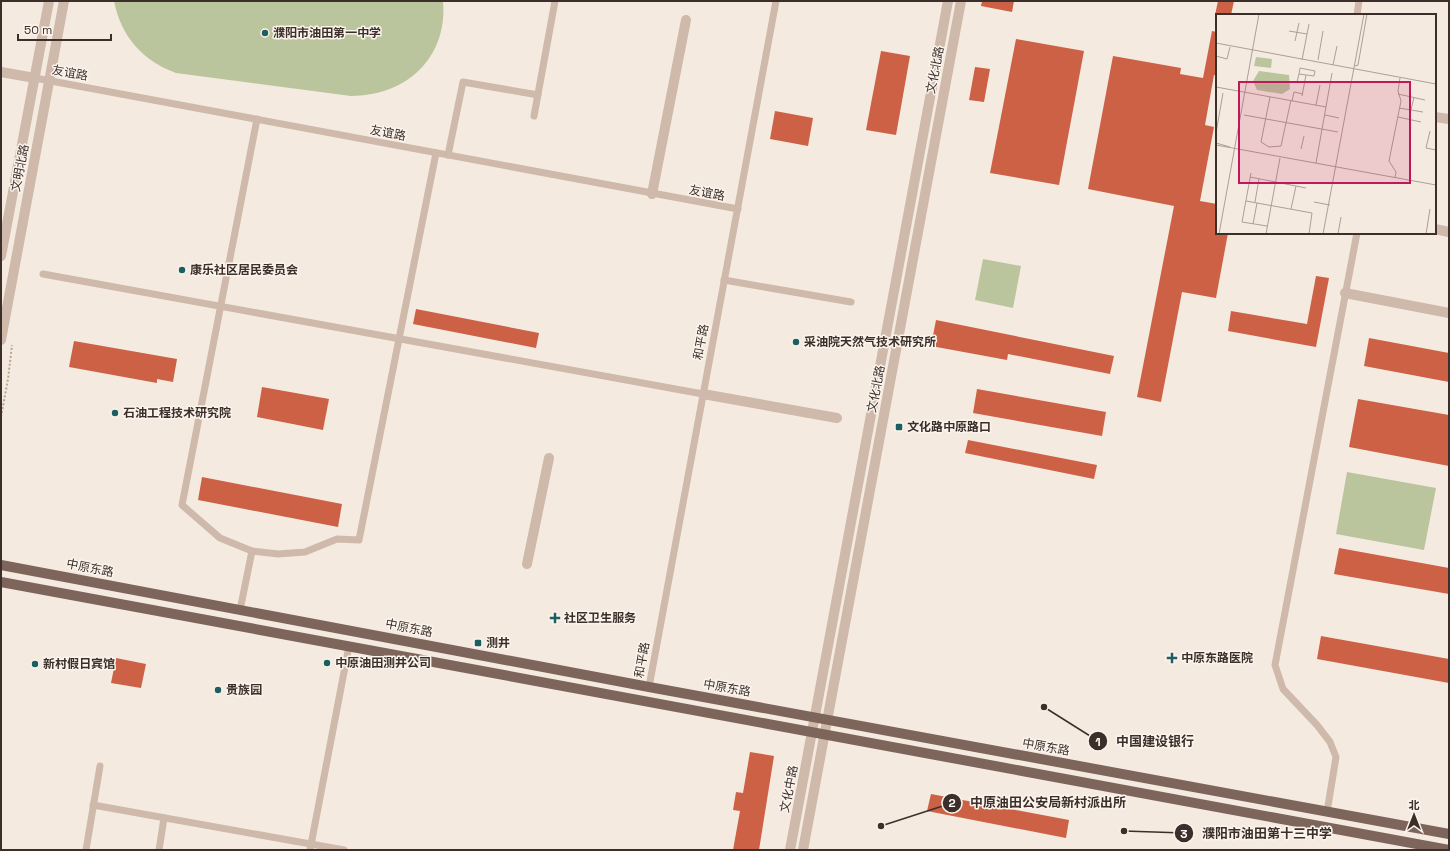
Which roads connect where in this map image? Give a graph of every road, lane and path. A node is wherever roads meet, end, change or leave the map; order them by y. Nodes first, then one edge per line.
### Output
1 (49, 1) edge
2 (64, 1) edge
3 (555, 1) edge
4 (776, 1) edge
5 (948, 1) edge
6 (961, 1) edge
7 (1360, 1) edge
8 (1357, 14) edge
9 (686, 20) dead end
10 (1, 72) edge
11 (35, 78) junction
12 (49, 81) junction
13 (538, 95) junction
14 (534, 116) dead end
15 (1436, 117) edge
16 (1449, 119) edge
17 (257, 120) junction
18 (436, 153) junction
19 (448, 155) junction
20 (652, 194) junction
21 (738, 210) junction
22 (1436, 229) edge
23 (1449, 232) edge
24 (1356, 234) edge
25 (1, 256) edge
26 (43, 274) dead end
27 (724, 280) junction
28 (1345, 293) junction
29 (850, 302) dead end
30 (221, 306) junction
31 (1449, 313) edge
32 (398, 338) junction
33 (1, 340) edge
34 (703, 394) junction
35 (837, 418) dead end
36 (549, 458) dead end
37 (252, 550) junction
38 (527, 564) dead end
39 (1, 565) edge
40 (1, 582) edge
41 (240, 610) junction
42 (349, 646) junction
43 (649, 687) junction
44 (815, 717) junction
45 (828, 720) junction
46 (812, 732) junction
47 (825, 734) junction
48 (100, 766) dead end
49 (93, 805) junction
50 (1327, 812) junction
51 (164, 818) junction
52 (1449, 834) edge
53 (310, 847) edge
54 (86, 850) edge
55 (159, 850) edge
56 (344, 850) edge
57 (790, 850) edge
58 (803, 850) edge
59 (1449, 850) edge

1 - 11 street, 文明北路
2 - 12 street, 文明北路
3 - 13 lane
4 - 21 lane, 和平路
5 - 44 street, 文化北路
6 - 45 street, 文化北路
7 - 8 lane
9 - 20 street
10 - 11 street
11 - 12 lane, 友谊路
11 - 25 street, 文明北路
12 - 17 lane, 友谊路
12 - 33 street, 文明北路
13 - 14 lane
13 - 19 lane
15 - 16 street
17 - 18 lane, 友谊路
17 - 30 lane
18 - 19 lane, 友谊路
18 - 32 lane
19 - 20 lane, 友谊路
20 - 21 lane, 友谊路
21 - 27 lane, 和平路
22 - 23 street
24 - 28 lane
26 - 30 lane
27 - 29 lane
27 - 34 lane, 和平路
28 - 31 street
28 - 50 lane
30 - 32 lane
30 - 37 lane
32 - 34 lane
32 - 37 lane
34 - 35 street
34 - 43 lane, 和平路
36 - 38 street
37 - 41 lane
39 - 41 main road, 中原东路
40 - 42 main road
41 - 43 main road, 中原东路
42 - 46 main road
42 - 53 lane
43 - 44 main road, 中原东路
44 - 45 main road, 中原东路
44 - 46 street, 文化北路
45 - 47 street, 文化北路
45 - 50 main road, 中原东路
46 - 47 main road
46 - 57 street, 文化中路
47 - 58 street, 文化中路
47 - 59 main road
48 - 49 lane
49 - 51 lane
49 - 54 lane
50 - 52 main road, 中原东路
51 - 53 lane
51 - 55 lane
53 - 56 lane

